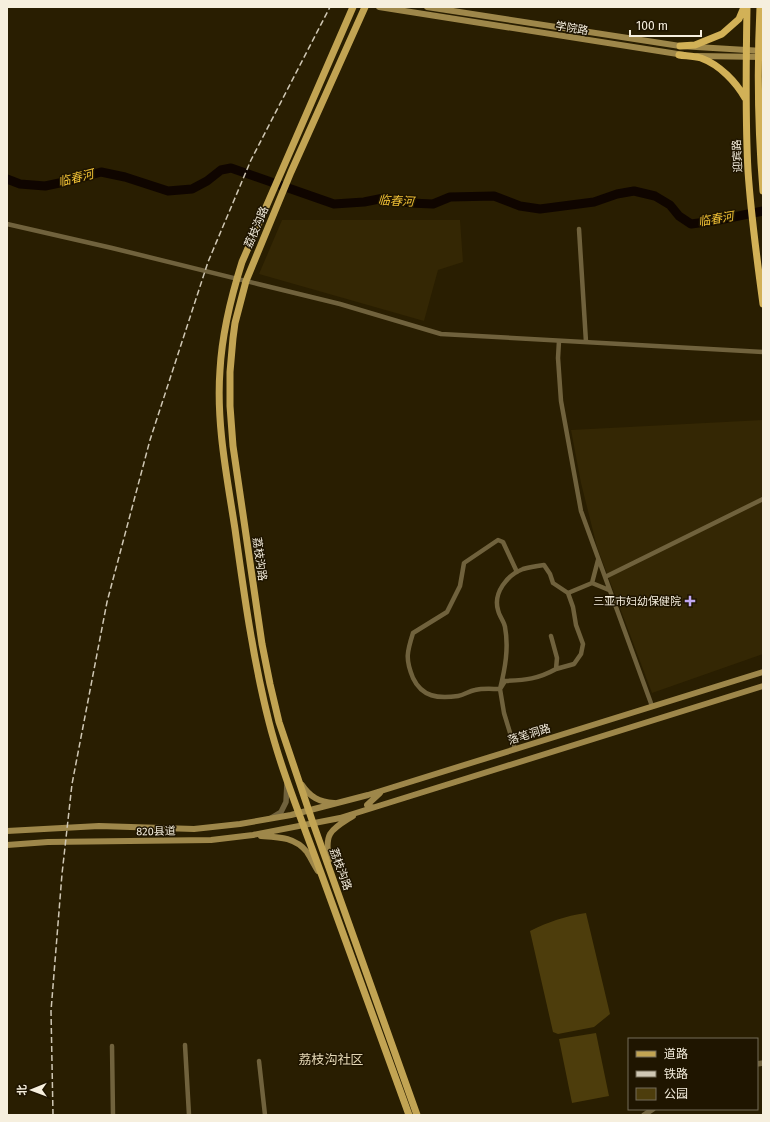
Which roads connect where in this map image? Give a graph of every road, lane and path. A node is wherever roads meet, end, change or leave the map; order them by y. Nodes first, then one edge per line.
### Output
1 (353, 7) edge
2 (365, 7) edge
3 (379, 7) edge
4 (427, 7) edge
5 (744, 7) edge
6 (747, 7) edge
7 (760, 7) edge
8 (680, 46) junction
9 (746, 54) junction
10 (761, 54) edge
11 (679, 55) junction
12 (746, 99) junction
13 (763, 190) edge
14 (7, 224) edge
15 (579, 229) dead end
16 (237, 279) junction
17 (246, 281) junction
18 (763, 304) edge
19 (559, 340) junction
20 (586, 342) junction
21 (763, 352) edge
22 (763, 498) edge
23 (598, 560) junction
24 (518, 572) junction
25 (605, 577) junction
26 (592, 583) junction
27 (609, 590) junction
28 (568, 593) junction
29 (551, 636) dead end
30 (556, 669) junction
31 (763, 672) edge
32 (763, 686) edge
33 (500, 689) junction
34 (652, 706) junction
35 (515, 749) junction
36 (285, 771) junction
37 (298, 779) junction
38 (388, 789) junction
39 (347, 801) junction
40 (372, 807) junction
41 (309, 811) junction
42 (359, 812) junction
43 (300, 813) junction
44 (269, 819) junction
45 (313, 823) junction
46 (304, 826) junction
47 (7, 831) edge
48 (253, 835) junction
49 (7, 845) edge
50 (331, 874) junction
51 (323, 877) junction
52 (185, 1045) dead end
53 (112, 1046) dead end
54 (259, 1060) dead end
55 (113, 1115) edge
56 (189, 1115) edge
57 (265, 1115) edge
58 (409, 1115) edge
59 (417, 1115) edge

1 - 16 main road, 荔枝沟路
2 - 17 main road, 荔枝沟路
3 - 11 main road, 学院路
4 - 8 main road, 学院路
5 - 8 highway
6 - 9 highway, 迎宾路
7 - 10 highway
8 - 9 main road, 学院路
9 - 10 main road, 学院路
9 - 11 main road, 学院路
9 - 12 highway, 迎宾路
10 - 13 highway
11 - 12 highway
12 - 18 highway, 迎宾路
14 - 16 street
15 - 20 street
16 - 17 street
16 - 36 main road, 荔枝沟路
17 - 19 street
17 - 37 main road, 荔枝沟路
19 - 20 street
19 - 23 street
20 - 21 street
22 - 25 street
23 - 25 street
23 - 26 street
24 - 28 street
24 - 33 street
24 - 33 street
25 - 27 street
26 - 27 street
26 - 28 street
27 - 34 street
28 - 30 street
29 - 30 street
30 - 33 street
31 - 34 main road, 落笔洞路
32 - 40 main road, 落笔洞路
33 - 35 street
34 - 35 main road, 落笔洞路
35 - 38 main road, 落笔洞路
36 - 43 main road, 荔枝沟路
36 - 44 street
37 - 39 main road
37 - 41 main road, 荔枝沟路
38 - 39 main road, 落笔洞路
38 - 40 main road
39 - 41 main road, 落笔洞路
40 - 42 main road, 落笔洞路
41 - 43 main road, 落笔洞路
41 - 45 main road, 荔枝沟路
42 - 45 main road, 落笔洞路
42 - 50 main road
43 - 44 main road, 820县道
43 - 46 main road, 荔枝沟路
44 - 47 main road, 820县道
45 - 46 main road, 落笔洞路
45 - 50 main road, 荔枝沟路
46 - 48 main road, 820县道
46 - 51 main road, 荔枝沟路
48 - 49 main road, 820县道
48 - 51 main road
50 - 59 main road, 荔枝沟路
51 - 58 main road, 荔枝沟路
52 - 56 street
53 - 55 street
54 - 57 street

